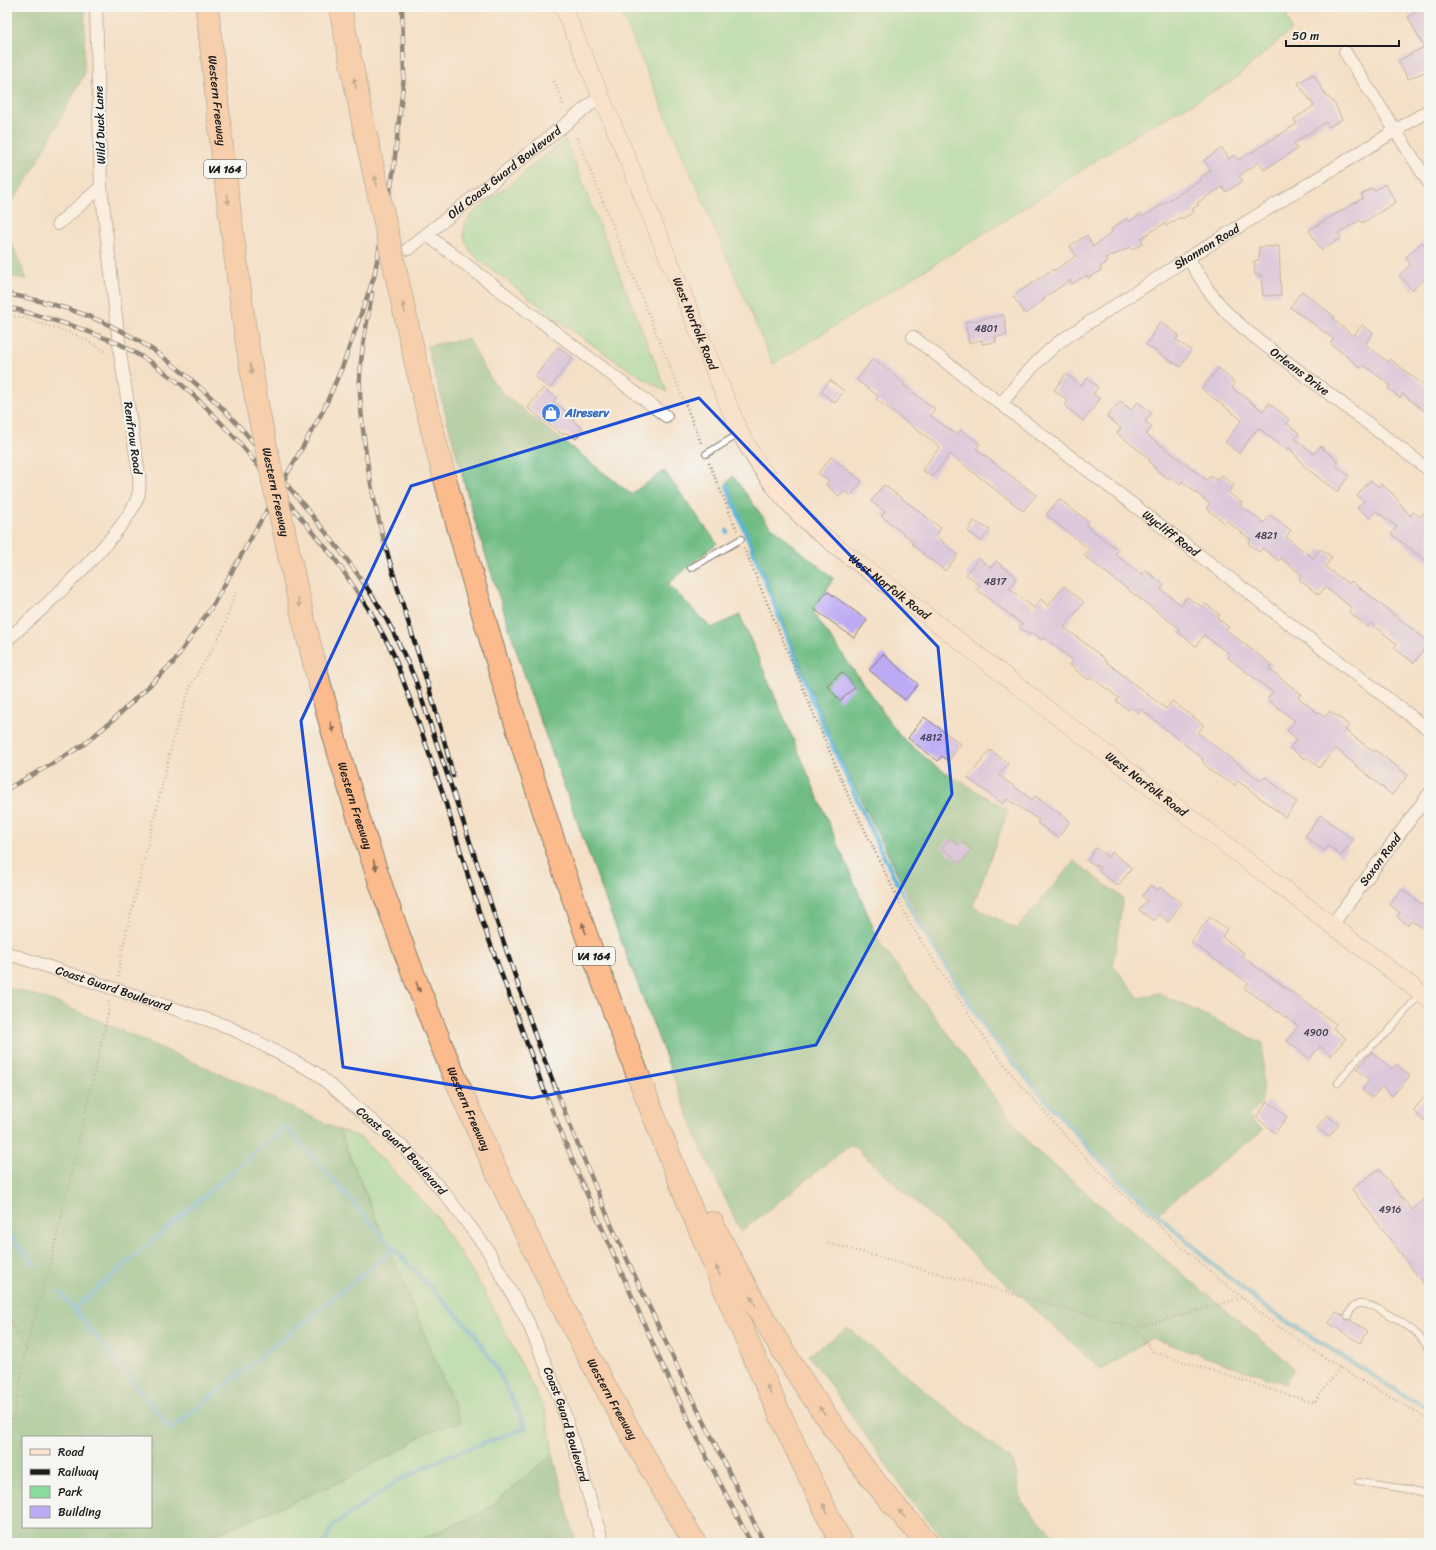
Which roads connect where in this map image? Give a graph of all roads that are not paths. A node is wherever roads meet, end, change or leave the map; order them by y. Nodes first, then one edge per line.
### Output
1 (96, 7) edge
2 (207, 7) edge
3 (340, 7) edge
4 (563, 7) edge
5 (1345, 52) dead end
6 (601, 96) junction
7 (1429, 110) edge
8 (1395, 130) junction
9 (1429, 183) edge
10 (101, 187) junction
11 (58, 224) dead end
12 (427, 235) junction
13 (408, 249) dead end
14 (1188, 258) junction
15 (913, 337) dead end
16 (1001, 404) junction
17 (666, 416) dead end
18 (740, 433) junction
19 (706, 454) road end
20 (1429, 470) edge
21 (741, 539) road end
22 (691, 568) dead end
23 (7, 640) edge
24 (1429, 730) edge
25 (1429, 794) edge
26 (1332, 925) junction
27 (7, 953) edge
28 (608, 995) junction
29 (1425, 996) edge
30 (1338, 1083) dead end
31 (1348, 1316) dead end
32 (1429, 1350) edge
33 (1359, 1482) dead end
34 (1429, 1495) edge
35 (603, 1543) edge
36 (694, 1543) edge
37 (842, 1543) edge
38 (928, 1543) edge

1 - 10 street, Wild Duck Lane
2 -> 36 highway, Western Freeway / VA 164, bridge
28 -> 3 highway, VA 164, bridge
4 - 6 street, West Norfolk Road
5 - 8 street
6 - 12 street, Old Coast Guard Boulevard
6 - 18 street, West Norfolk Road
7 - 8 street, Shannon Road
8 - 9 street
8 - 14 street, Shannon Road
10 - 11 street
10 - 23 street, Renfrow Road
12 - 13 street, Old Coast Guard Boulevard
12 - 17 street
14 - 16 street, Shannon Road
14 - 20 street, Orleans Drive
15 - 16 street, Wycliff Road
16 - 24 street, Wycliff Road
18 - 19 lane
18 - 26 street, West Norfolk Road
21 - 22 lane
25 - 26 street, Saxon Road
26 - 29 street, West Norfolk Road
27 - 35 street, Coast Guard Boulevard
37 -> 28 highway, VA 164
38 -> 28 highway
29 - 30 lane
31 - 32 lane
33 - 34 lane

